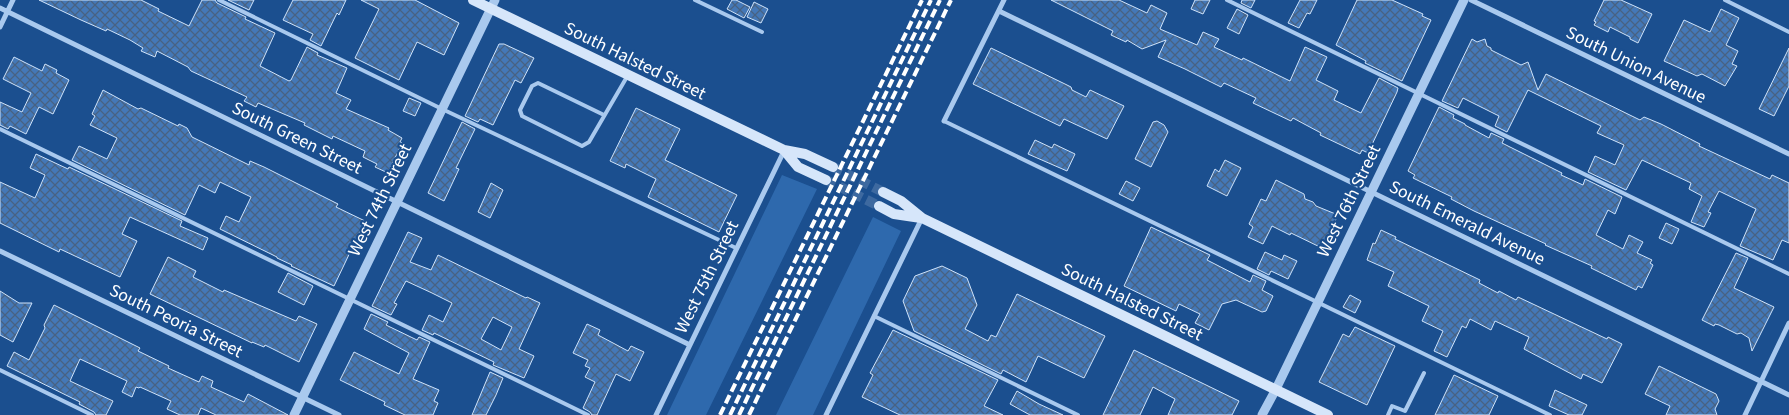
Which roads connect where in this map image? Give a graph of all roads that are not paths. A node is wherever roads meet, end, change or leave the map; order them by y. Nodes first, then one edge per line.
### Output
1 (13, 0) edge
2 (219, 0) edge
3 (473, 0) edge
4 (695, 0) edge
5 (1004, 0) edge
6 (1227, 0) edge
7 (1464, 0) edge
8 (1471, 0) edge
9 (1725, 0) edge
10 (493, 4) edge
11 (0, 8) edge
12 (999, 11) junction
13 (8, 12) junction
14 (0, 27) edge
15 (762, 32) dead end
16 (1789, 32) edge
17 (628, 75) junction
18 (1419, 94) junction
19 (442, 109) junction
20 (604, 115) junction
21 (944, 121) joint
22 (0, 129) edge
23 (784, 150) junction
24 (1789, 154) edge
25 (833, 167) tunnel mouth
26 (826, 180) tunnel mouth
27 (883, 192) tunnel mouth
28 (1371, 192) junction
29 (397, 202) junction
30 (879, 206) tunnel mouth
31 (922, 218) junction
32 (736, 248) junction
33 (0, 251) edge
34 (1789, 274) edge
35 (349, 300) junction
36 (1318, 302) junction
37 (874, 316) junction
38 (1789, 323) edge
39 (690, 345) junction
40 (0, 370) edge
41 (1424, 373) dead end
42 (1761, 381) junction
43 (1276, 389) junction
44 (1789, 395) edge
45 (303, 397) junction
46 (1311, 411) edge
47 (829, 414) edge
48 (92, 415) edge
49 (294, 415) edge
50 (339, 415) edge
51 (588, 415) edge
52 (656, 415) edge
53 (1078, 415) edge
54 (1262, 415) edge
55 (1328, 415) edge
56 (1388, 415) edge
57 (1550, 415) edge
58 (1745, 415) edge

1 - 13 street
2 - 19 lane
3 - 10 main road, South Halsted Street
4 - 15 lane
5 - 12 street
6 - 18 lane
7 - 18 street, West 76th Street
8 - 24 street, South Union Avenue
9 - 16 lane
10 - 17 main road, South Halsted Street
10 - 19 street, West 74th Street
11 - 13 street, South Green Street
12 - 21 street
12 - 28 street, South Emerald Avenue
13 - 14 street
13 - 29 street, South Green Street
17 - 20 lane
17 - 23 main road, South Halsted Street
18 - 28 street, West 76th Street
18 - 34 lane
19 - 29 street, West 74th Street
19 - 32 lane
20 - 20 lane
21 - 36 lane
22 - 35 lane
23 - 25 main road, South Halsted Street
23 - 26 main road, South Halsted Street
23 - 32 street, West 75th Street
27 - 31 main road, South Halsted Street
28 - 36 street, West 76th Street
28 - 42 street, South Emerald Avenue
29 - 35 street, West 74th Street
29 - 39 street, South Green Street
30 - 31 main road, South Halsted Street
31 - 37 street
31 - 43 main road, South Halsted Street
32 - 39 street, West 75th Street
33 - 45 street, South Peoria Street
35 - 45 street, West 74th Street
35 - 51 lane
36 - 43 street, West 76th Street
36 - 57 lane
37 - 47 street
37 - 53 lane
38 - 42 street
39 - 52 street, West 75th Street
40 - 48 lane
41 - 56 lane
42 - 44 street, South Emerald Avenue
42 - 58 street
43 - 46 main road, South Halsted Street
43 - 54 street, West 76th Street
45 - 49 street, West 74th Street
45 - 50 street, South Peoria Street
46 - 55 main road, South Halsted Street

